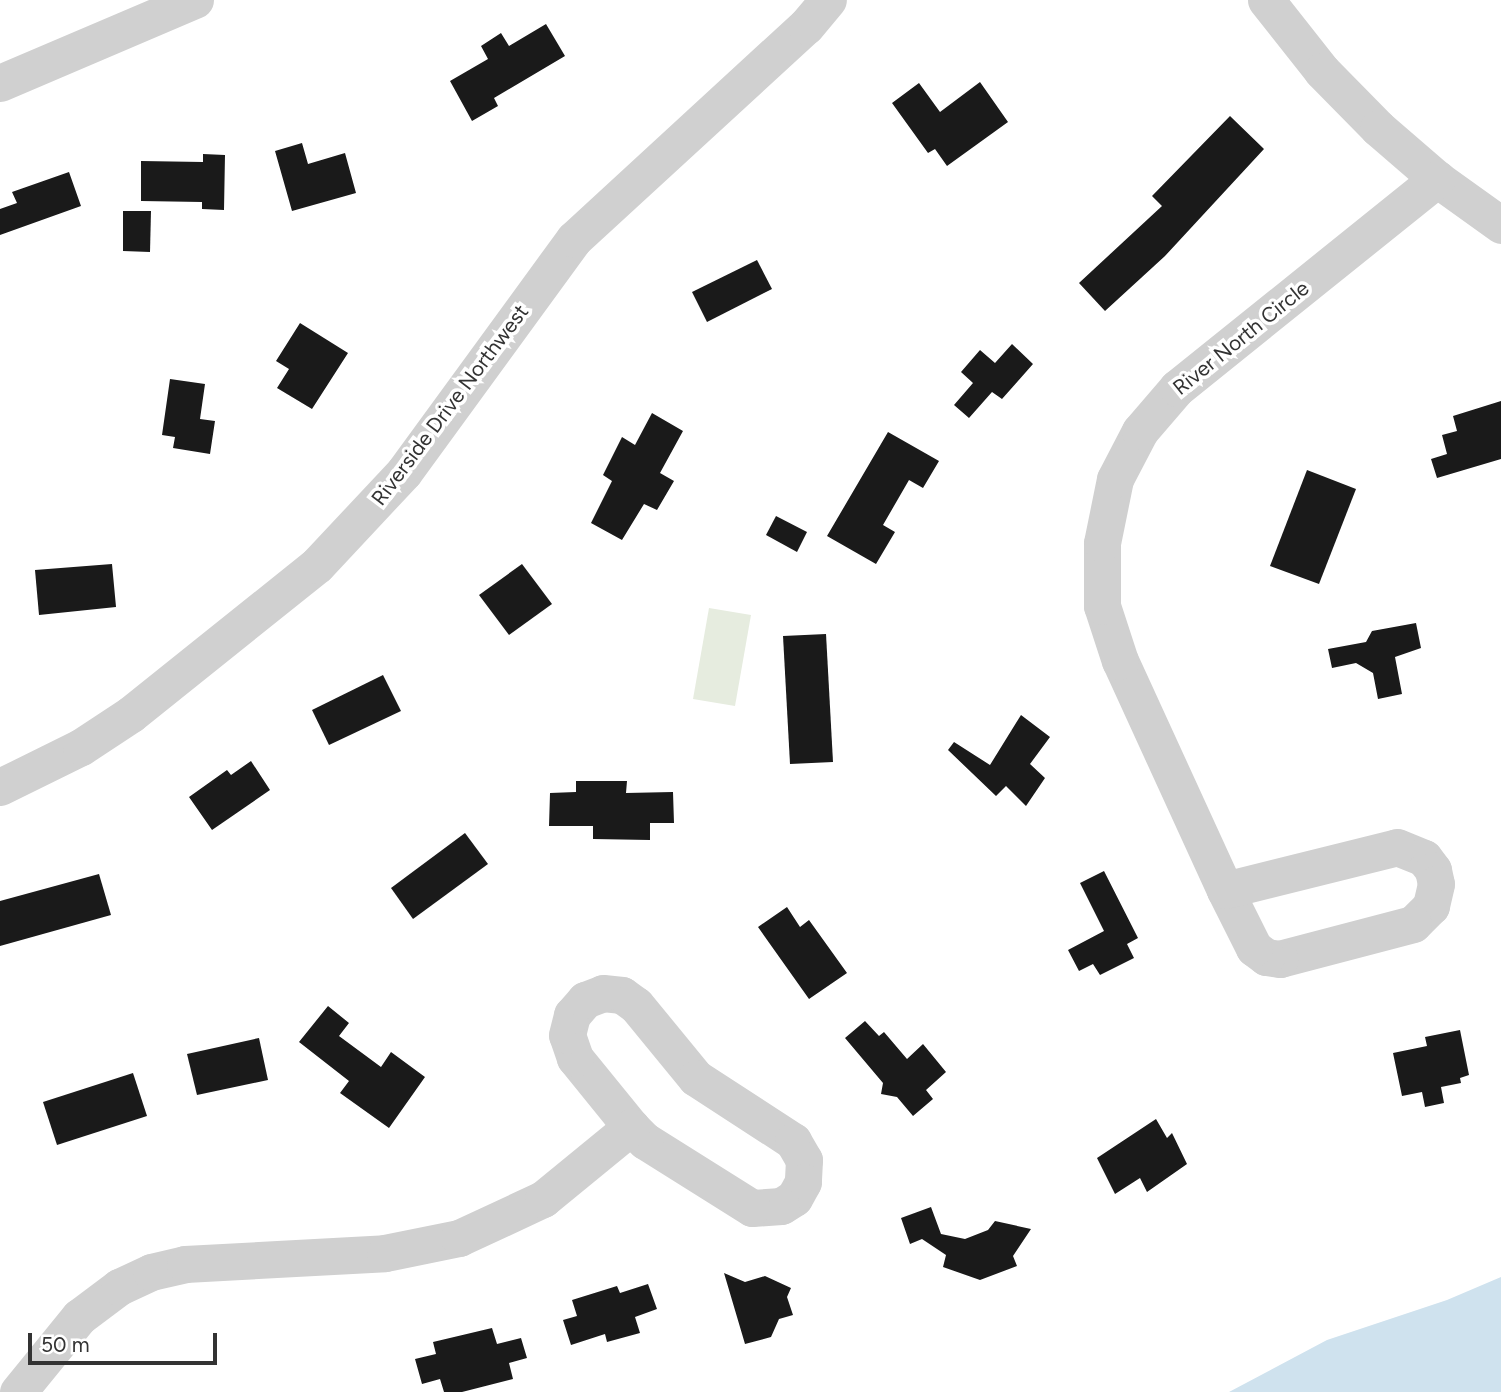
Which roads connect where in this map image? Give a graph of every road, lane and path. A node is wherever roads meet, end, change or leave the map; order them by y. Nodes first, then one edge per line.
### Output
1 (195, 0) edge
2 (828, 0) edge
3 (1266, 0) edge
4 (0, 83) edge
5 (1437, 179) junction
6 (1501, 225) edge
7 (0, 787) edge
8 (1225, 890) junction
9 (631, 1127) junction
10 (18, 1392) edge

1 - 4 street
2 - 7 street, Riverside Drive Northwest
3 - 5 street
5 - 6 street
5 - 8 street, River North Circle
8 - 8 street, River North Circle
9 - 9 street
9 - 10 street

